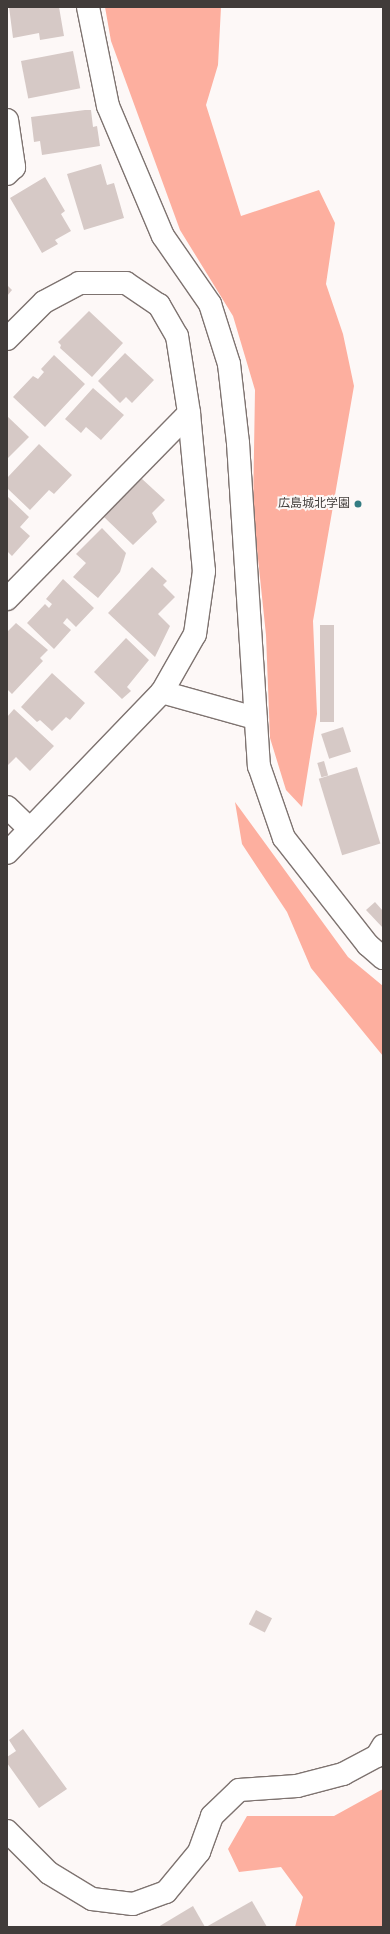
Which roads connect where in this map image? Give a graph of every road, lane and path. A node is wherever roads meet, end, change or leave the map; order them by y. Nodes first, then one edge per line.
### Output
1 (88, 7) edge
2 (7, 120) edge
3 (7, 174) edge
4 (7, 339) edge
5 (189, 413) junction
6 (7, 599) edge
7 (162, 692) junction
8 (255, 718) junction
9 (7, 807) edge
10 (30, 829) junction
11 (7, 854) edge
12 (383, 958) edge
13 (383, 1746) edge
14 (7, 1831) edge

1 - 8 street
2 - 3 street
4 - 5 street
5 - 6 street
5 - 7 street
7 - 8 street
7 - 10 street
8 - 12 street
9 - 10 street
10 - 11 street
13 - 14 street

